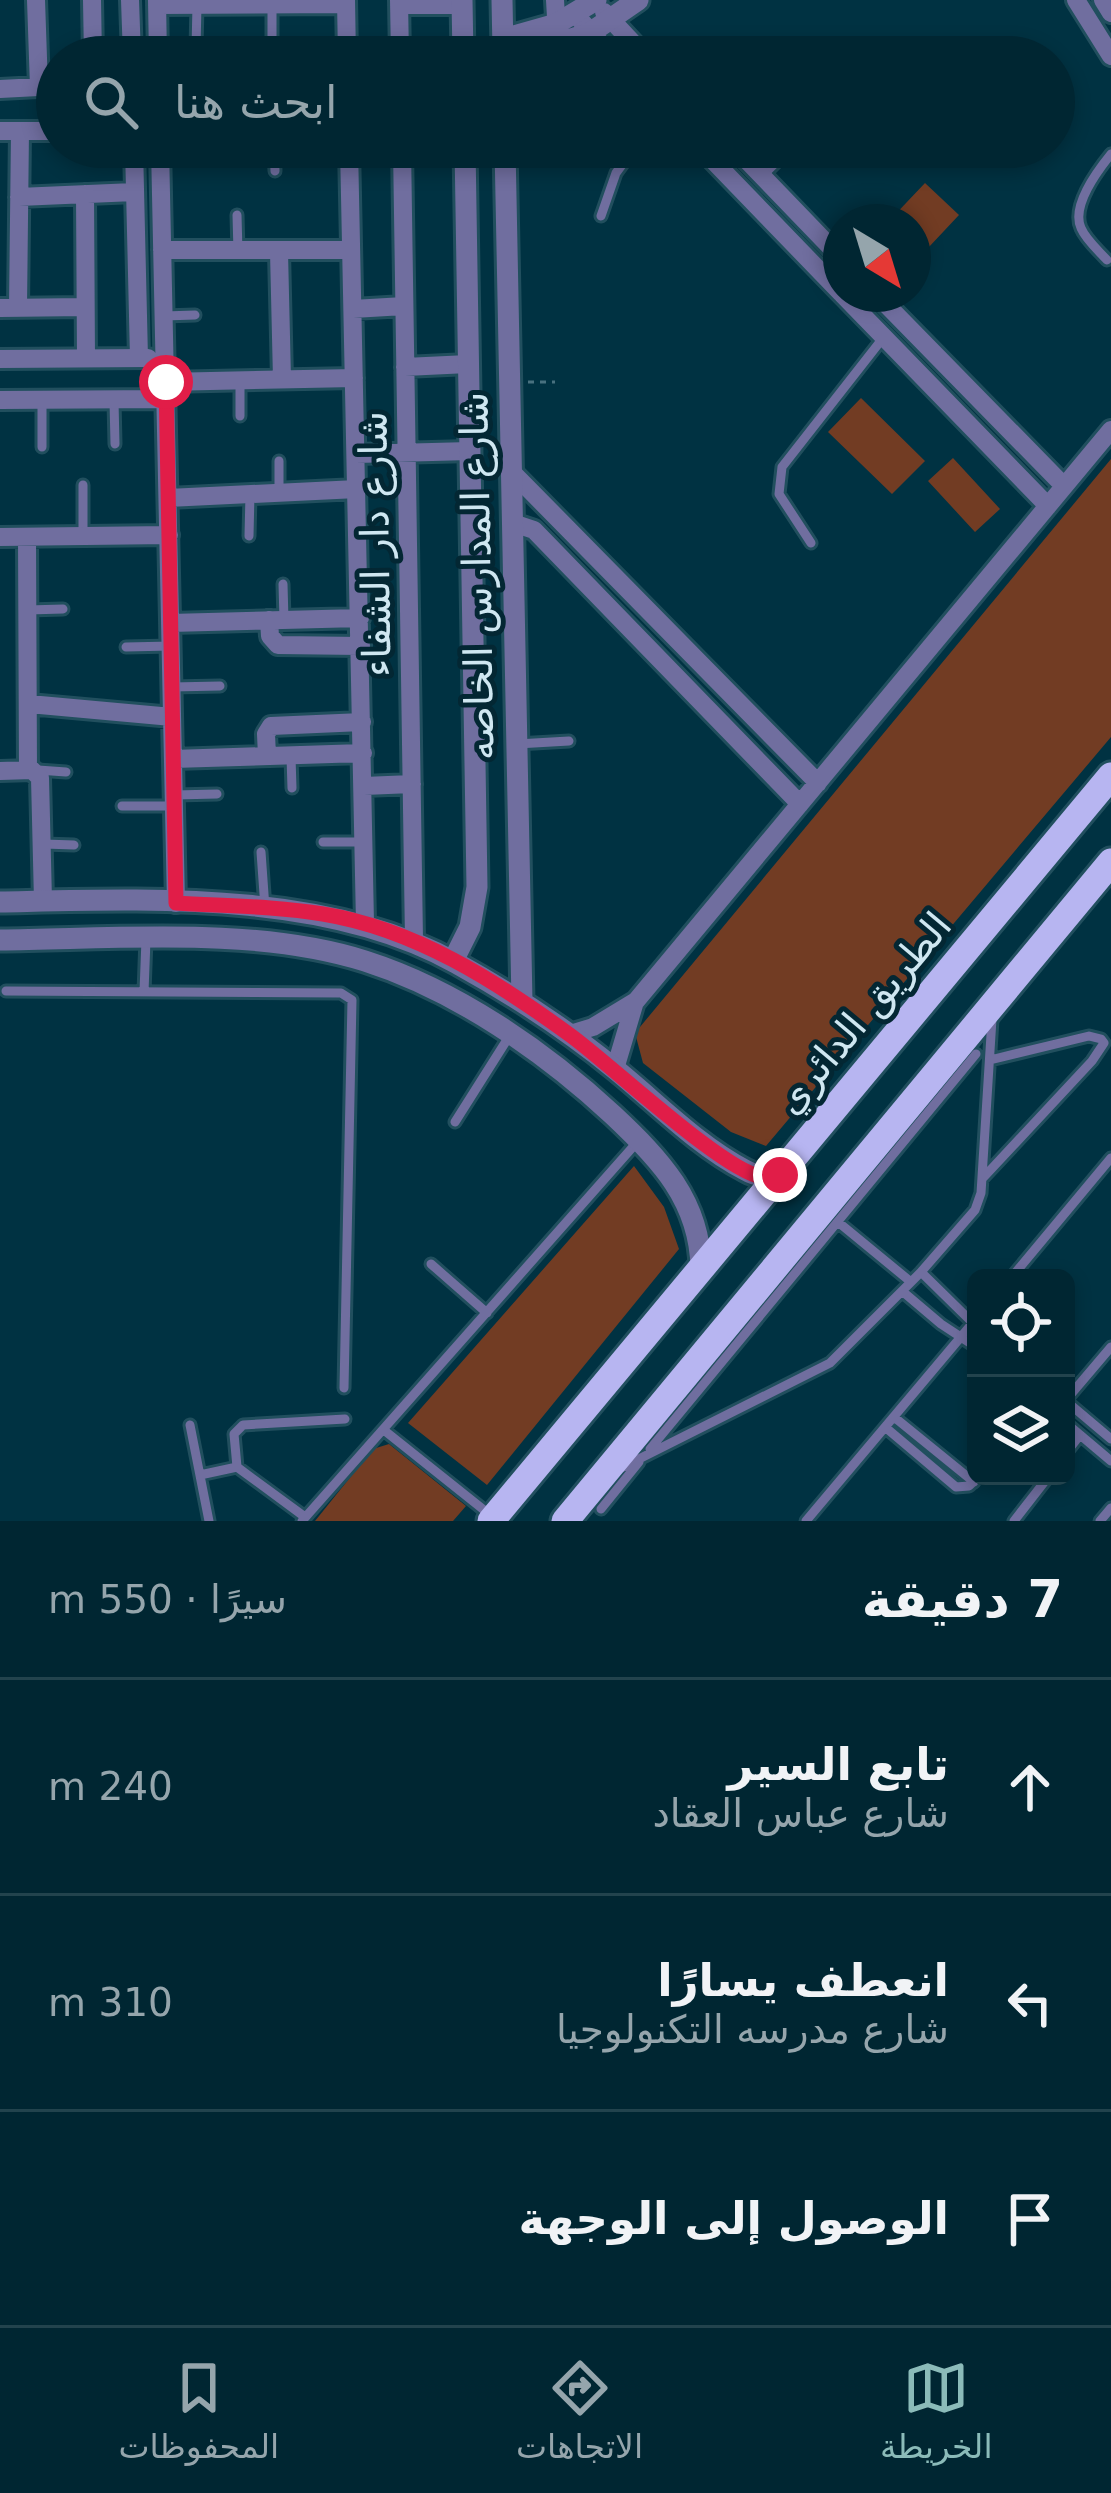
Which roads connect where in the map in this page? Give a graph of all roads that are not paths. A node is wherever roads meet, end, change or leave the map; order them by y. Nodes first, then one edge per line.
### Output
1 (36, 0) edge
2 (92, 0) edge
3 (130, 0) edge
4 (502, 0) edge
5 (555, 0) edge
6 (638, 0) edge
7 (1076, 0) edge
8 (1103, 0) edge
9 (157, 2) edge
10 (247, 2) edge
11 (346, 2) edge
12 (399, 3) edge
13 (462, 3) edge
14 (272, 4) junction
15 (196, 5) junction
16 (1111, 13) edge
17 (576, 17) edge
18 (611, 21) junction
19 (590, 33) junction
20 (41, 36) edge
21 (93, 36) edge
22 (131, 36) edge
23 (158, 36) edge
24 (196, 36) edge
25 (272, 36) edge
26 (347, 36) edge
27 (400, 36) edge
28 (463, 36) edge
29 (506, 36) edge
30 (537, 36) edge
31 (593, 36) edge
32 (626, 36) edge
33 (1111, 56) edge
34 (36, 88) edge
35 (0, 89) edge
36 (10, 131) edge
37 (1111, 154) edge
38 (134, 168) edge
39 (160, 168) edge
40 (275, 168) edge
41 (349, 168) edge
42 (402, 168) edge
43 (464, 168) edge
44 (505, 168) edge
45 (620, 168) edge
46 (720, 168) edge
47 (754, 168) edge
48 (770, 168) edge
49 (275, 171) dead end
50 (762, 176) junction
51 (134, 192) junction
52 (85, 194) junction
53 (19, 197) junction
54 (238, 215) dead end
55 (602, 216) dead end
56 (818, 235) junction
57 (823, 240) edge
58 (162, 250) junction
59 (351, 250) junction
60 (801, 251) junction
61 (238, 252) junction
62 (279, 252) junction
63 (1107, 260) dead end
64 (823, 275) edge
65 (508, 288) junction
66 (467, 289) junction
67 (404, 306) junction
68 (86, 307) junction
69 (9, 308) edge
70 (353, 309) junction
71 (859, 312) edge
72 (894, 312) edge
73 (195, 315) dead end
74 (164, 316) junction
75 (904, 322) junction
76 (885, 339) junction
77 (86, 358) junction
78 (139, 358) junction
79 (165, 358) junction
80 (0, 359) edge
81 (468, 364) junction
82 (405, 367) junction
83 (354, 378) junction
84 (240, 380) junction
85 (282, 380) junction
86 (166, 391) junction
87 (0, 400) edge
88 (42, 400) junction
89 (113, 400) junction
90 (240, 416) dead end
91 (1111, 430) edge
92 (115, 443) dead end
93 (42, 447) dead end
94 (470, 451) junction
95 (406, 452) junction
96 (356, 454) junction
97 (279, 461) dead end
98 (509, 469) junction
99 (83, 485) dead end
100 (1064, 486) junction
101 (357, 489) junction
102 (279, 493) junction
103 (250, 494) junction
104 (168, 498) junction
105 (1048, 506) junction
106 (513, 523) junction
107 (169, 535) junction
108 (83, 536) junction
109 (249, 536) dead end
110 (0, 537) edge
111 (27, 537) junction
112 (811, 543) dead end
113 (283, 584) dead end
114 (514, 597) junction
115 (473, 598) junction
116 (635, 598) junction
117 (62, 608) dead end
118 (28, 610) junction
119 (617, 615) junction
120 (360, 618) junction
121 (277, 620) junction
122 (170, 623) junction
123 (171, 646) junction
124 (361, 646) junction
125 (126, 647) dead end
126 (220, 686) dead end
127 (172, 687) junction
128 (28, 704) junction
129 (172, 717) junction
130 (362, 722) junction
131 (568, 741) dead end
132 (518, 744) junction
133 (363, 753) junction
134 (291, 755) junction
135 (267, 756) junction
136 (173, 759) junction
137 (30, 770) junction
138 (0, 771) edge
139 (66, 772) dead end
140 (1111, 776) edge
141 (818, 783) junction
142 (412, 784) junction
143 (364, 786) junction
144 (292, 788) dead end
145 (217, 794) dead end
146 (174, 800) junction
147 (800, 804) junction
148 (122, 806) dead end
149 (322, 842) dead end
150 (364, 842) junction
151 (42, 844) junction
152 (74, 845) dead end
153 (261, 852) dead end
154 (476, 857) junction
155 (519, 857) junction
156 (1111, 862) edge
157 (0, 902) edge
158 (43, 902) junction
159 (176, 903) junction
160 (265, 908) junction
161 (322, 914) junction
162 (365, 923) junction
163 (146, 939) junction
164 (0, 940) edge
165 (414, 940) junction
166 (314, 949) junction
167 (453, 961) junction
168 (6, 991) dead end
169 (144, 992) junction
170 (636, 1000) junction
171 (522, 1003) junction
172 (993, 1004) junction
173 (569, 1034) junction
174 (510, 1035) junction
175 (976, 1054) dead end
176 (990, 1060) junction
177 (615, 1070) junction
178 (639, 1089) junction
179 (614, 1116) junction
180 (455, 1121) dead end
181 (639, 1139) junction
182 (1109, 1164) edge
183 (780, 1175) junction
184 (982, 1179) junction
185 (838, 1222) junction
186 (431, 1264) dead end
187 (701, 1268) junction
188 (1018, 1269) edge
189 (921, 1272) junction
190 (911, 1282) junction
191 (902, 1291) junction
192 (488, 1313) junction
193 (967, 1315) edge
194 (967, 1331) edge
195 (962, 1336) junction
196 (967, 1340) edge
197 (1111, 1347) edge
198 (344, 1388) dead end
199 (1075, 1393) edge
200 (1075, 1410) edge
201 (893, 1417) junction
202 (345, 1419) dead end
203 (190, 1425) dead end
204 (885, 1427) junction
205 (385, 1431) junction
206 (1075, 1431) edge
207 (1080, 1435) junction
208 (1111, 1439) edge
209 (1075, 1441) edge
210 (644, 1456) junction
211 (1111, 1461) edge
212 (237, 1467) junction
213 (967, 1472) edge
214 (200, 1475) junction
215 (967, 1483) edge
216 (1041, 1485) edge
217 (595, 1501) edge
218 (1111, 1508) edge
219 (304, 1519) edge
220 (492, 1519) edge
221 (1016, 1520) edge
222 (209, 1521) edge
223 (565, 1521) edge
224 (806, 1521) edge
225 (1100, 1521) edge

1 - 20 street
2 - 21 street
3 - 22 street
4 - 29 street
5 - 17 street
6 - 18 street
7 - 33 street
8 - 16 street
9 - 15 street
9 - 23 street
10 - 14 street
10 - 15 street
11 - 14 street
11 - 26 street
12 - 13 street
12 - 27 street
13 - 28 street
14 - 25 lane
15 - 24 lane
17 - 18 street
17 - 19 street
17 - 19 street
17 - 30 street
18 - 19 street
18 - 32 street
19 - 31 street
34 - 35 street
36 - 53 street
37 - 63 lane
38 - 51 street
39 - 58 street
40 - 49 lane
41 - 59 street, شارع دار الشفاء
42 - 67 street, شارع دار الشفاء
43 - 66 street, شارع المدارس الخاصه
44 - 65 street, شارع المدارس الخاصه
45 - 55 lane
46 - 60 street
47 - 50 street
48 - 50 lane
50 - 56 street
51 - 52 street
51 - 78 street
52 - 53 street
52 - 68 street
53 - 69 street
54 - 61 lane
56 - 57 street
56 - 60 street
58 - 61 street
58 - 74 street
59 - 62 street
59 - 70 street, شارع دار الشفاء
60 - 64 street
61 - 62 street
62 - 85 street
65 - 66 street
65 - 98 street, شارع المدارس الخاصه
66 - 81 street, شارع المدارس الخاصه
67 - 70 street
67 - 82 street, شارع دار الشفاء
68 - 69 street
68 - 77 street
70 - 83 street, شارع دار الشفاء
71 - 76 street
72 - 75 street
73 - 74 lane
74 - 79 street
75 - 76 street
75 - 100 street
76 - 105 street
76 - 112 lane
77 - 78 street
77 - 80 street
78 - 79 street
79 - 86 street
81 - 82 street
81 - 94 street, شارع المدارس الخاصه
82 - 95 street, شارع دار الشفاء
83 - 85 street
83 - 96 street, شارع دار الشفاء
84 - 85 street
84 - 86 street
84 - 90 lane
86 - 89 street
86 - 104 street
87 - 88 street
88 - 89 street
88 - 93 lane
89 - 92 lane
91 - 100 street
94 - 95 street
94 - 115 street, شارع المدارس الخاصه
95 - 96 street
95 - 142 street, شارع دار الشفاء
96 - 101 street, شارع دار الشفاء
97 - 102 lane
98 - 106 street, شارع المدارس الخاصه
98 - 116 street
99 - 108 lane
100 - 105 street
101 - 102 street
101 - 120 street, شارع دار الشفاء
102 - 103 street
103 - 104 street
103 - 109 lane
104 - 107 street
105 - 141 street
106 - 114 street, شارع المدارس الخاصه
106 - 119 street
107 - 108 street
107 - 122 street
108 - 111 street
110 - 111 street
111 - 118 street
113 - 121 lane
114 - 115 street
114 - 132 street, شارع المدارس الخاصه
115 - 154 street, شارع المدارس الخاصه
116 - 119 street
116 - 141 street
117 - 118 lane
118 - 128 street
119 - 147 street
120 - 121 street
120 - 124 street, شارع دار الشفاء
121 - 122 street
121 - 124 street
122 - 123 street
123 - 125 lane
123 - 127 street
124 - 130 street, شارع دار الشفاء
126 - 127 lane
127 - 129 street
128 - 129 street
128 - 137 street
129 - 136 street
130 - 133 street, شارع دار الشفاء
130 - 135 street
131 - 132 lane
132 - 155 street, شارع المدارس الخاصه
133 - 134 street
133 - 143 street, شارع دار الشفاء
134 - 135 street
134 - 144 lane
135 - 136 street
136 - 146 street
137 - 138 street
137 - 139 lane
137 - 151 street
140 - 183 main road, الطريق الدائري
141 - 147 street
142 - 143 street
142 - 165 street, شارع دار الشفاء
143 - 150 street, شارع دار الشفاء
145 - 146 lane
146 - 148 lane
146 - 159 street
147 - 170 street
149 - 150 lane
150 - 162 street, شارع دار الشفاء
151 - 152 lane
151 - 158 street
153 - 160 lane
154 - 155 street
154 - 167 street, شارع المدارس الخاصه
155 - 171 street, شارع المدارس الخاصه
156 - 172 main road
157 - 158 street
158 - 159 street
159 - 160 street
160 - 161 street
161 - 162 street
161 - 166 street
162 - 165 street
163 - 164 street
163 - 166 street
163 - 169 lane
165 - 167 street
166 - 174 street
167 - 171 street
168 - 169 lane
169 - 198 lane
170 - 173 street
170 - 177 street
171 - 173 street
172 - 176 lane
172 - 217 main road
173 - 177 street
174 - 179 street
174 - 180 lane
175 - 185 lane
176 - 184 lane
176 - 184 lane
177 - 178 street
178 - 179 street
178 - 183 street
179 - 181 street
181 - 187 street
181 - 192 lane
182 - 188 lane
183 - 187 main road, الطريق الدائري
184 - 189 lane
185 - 190 lane
185 - 210 lane
186 - 192 lane
187 - 220 main road, الطريق الدائري
189 - 190 lane
189 - 193 lane
190 - 191 lane
191 - 195 lane
191 - 210 lane
192 - 205 lane
194 - 195 lane
195 - 196 lane
195 - 201 lane
197 - 199 lane
200 - 208 lane
201 - 204 lane
201 - 213 lane
202 - 212 lane
203 - 214 lane
204 - 215 lane
204 - 224 lane
205 - 219 lane
205 - 220 lane
206 - 207 lane
207 - 209 lane
207 - 211 lane
210 - 217 lane
210 - 217 lane
212 - 214 lane
212 - 219 lane
214 - 222 lane
216 - 221 lane
217 - 223 main road
218 - 225 lane

